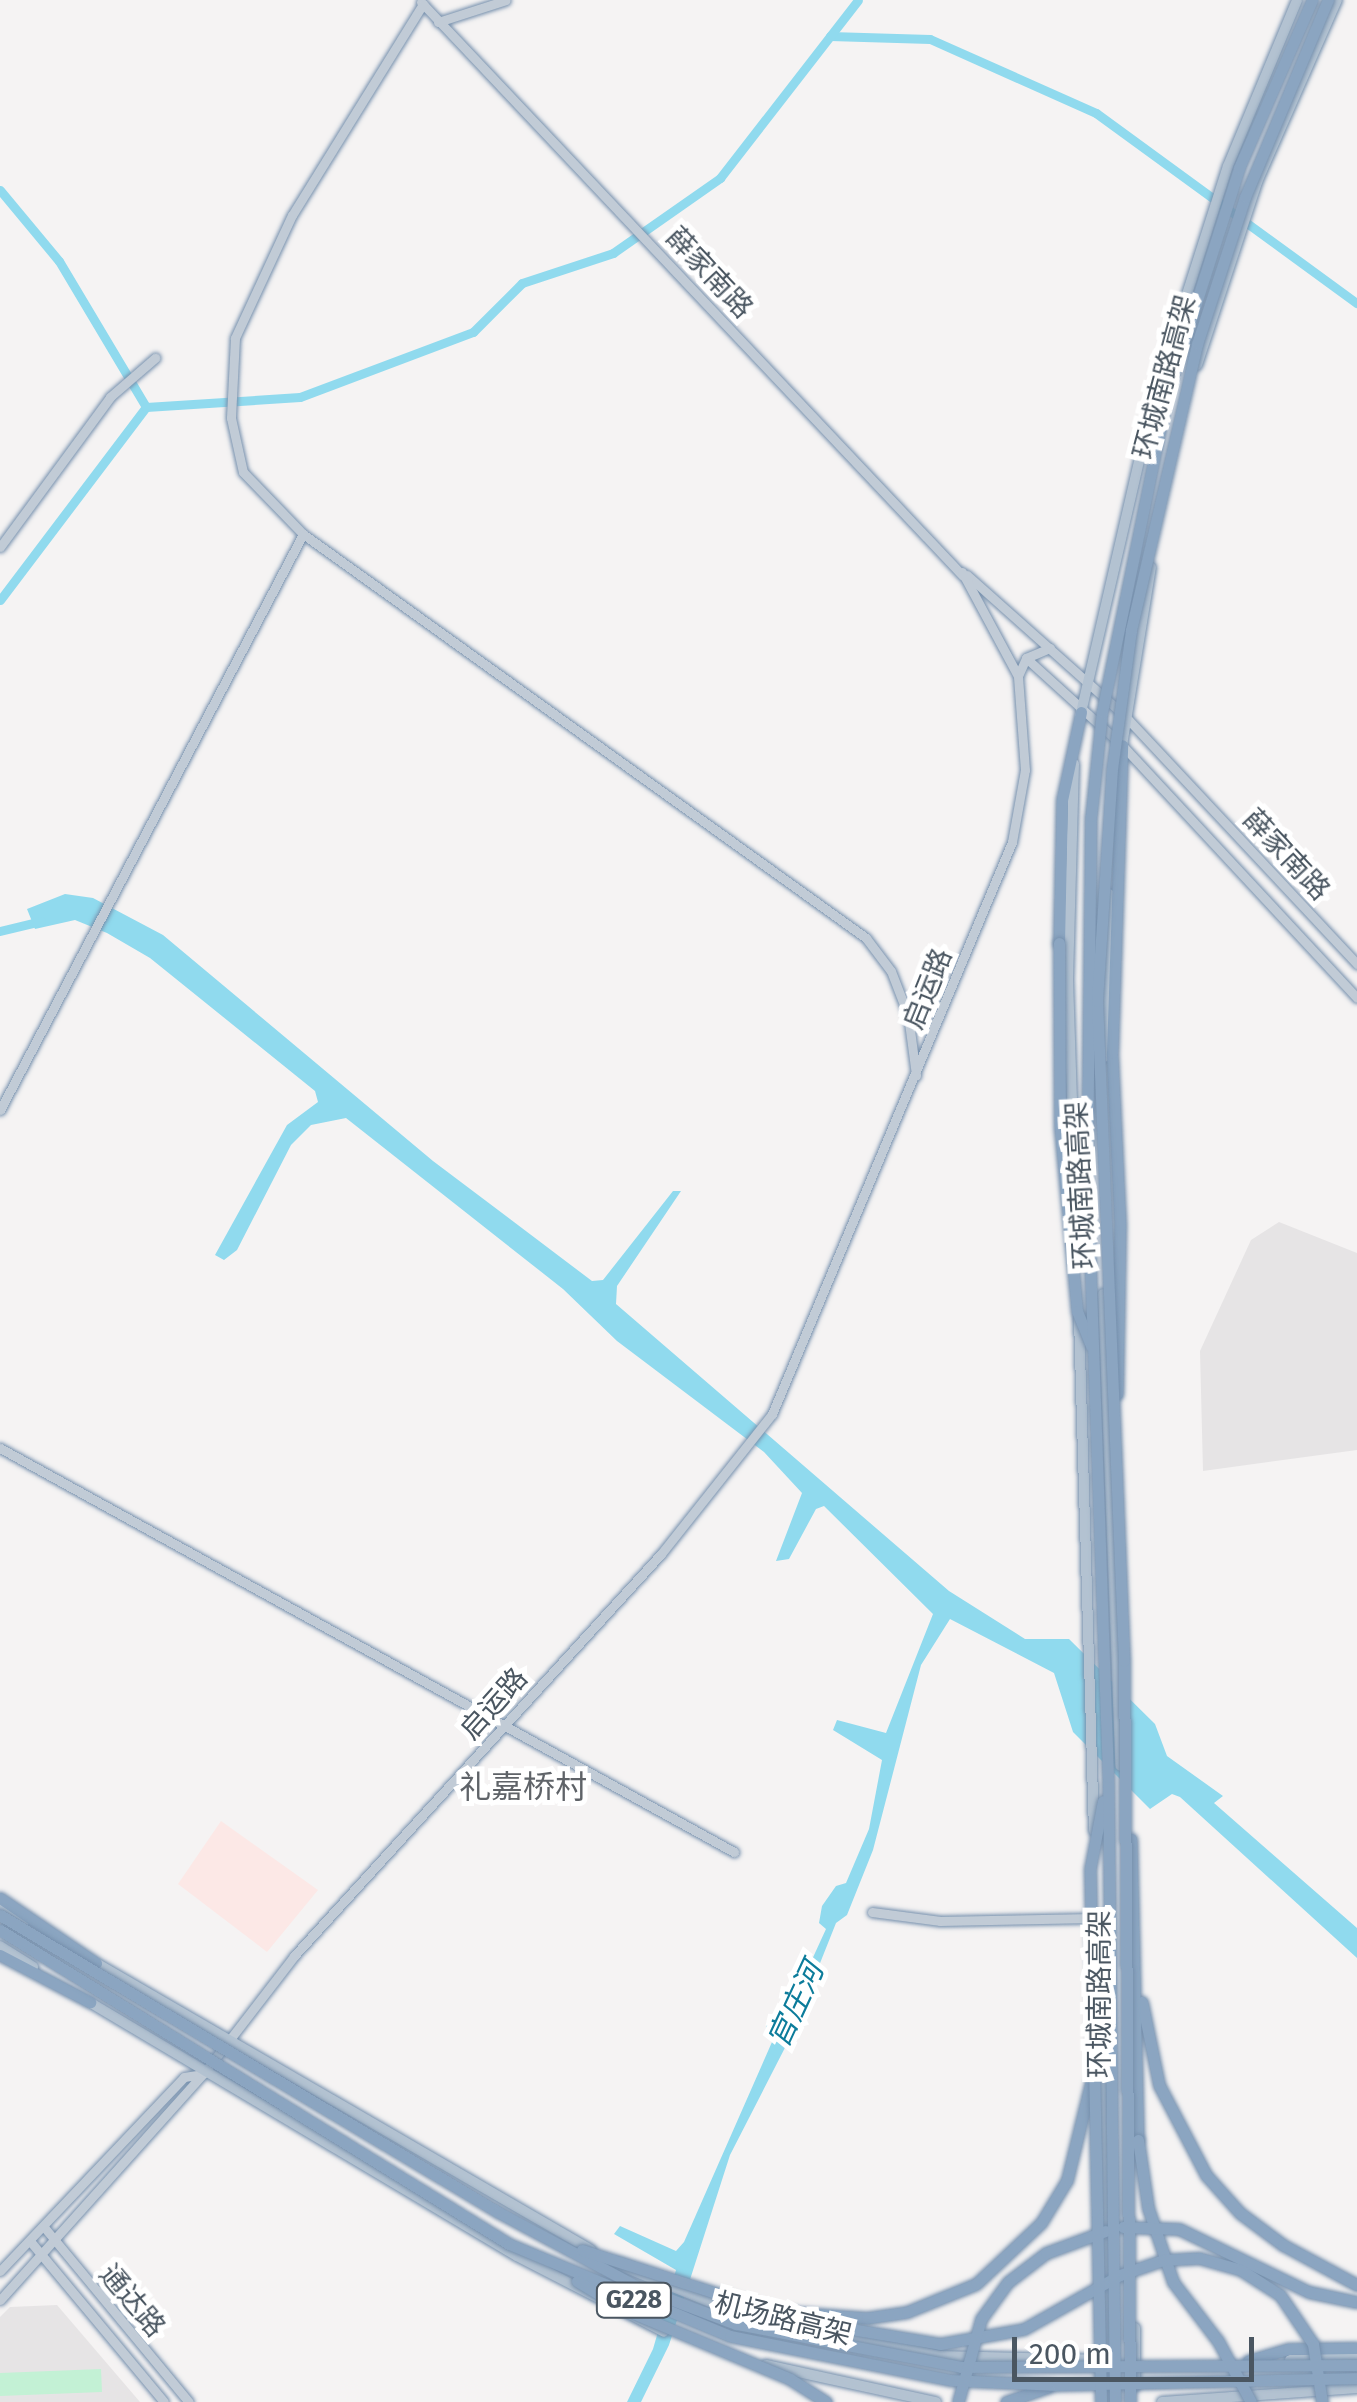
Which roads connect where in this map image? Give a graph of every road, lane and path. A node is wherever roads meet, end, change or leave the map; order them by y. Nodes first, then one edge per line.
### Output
1 (506, 0) edge
2 (1297, 0) edge
3 (1312, 0) edge
4 (1328, 0) edge
5 (1337, 0) edge
6 (421, 2) edge
7 (438, 22) junction
8 (155, 358) dead end
9 (303, 534) junction
10 (0, 547) edge
11 (963, 575) junction
12 (1050, 648) junction
13 (1026, 658) junction
14 (1018, 676) junction
15 (1090, 688) junction
16 (1080, 712) junction
17 (1125, 716) junction
18 (1122, 745) junction
19 (1357, 964) edge
20 (1357, 998) edge
21 (916, 1077) junction
22 (0, 1110) edge
23 (1094, 1352) junction
24 (1116, 1408) junction
25 (0, 1448) edge
26 (1124, 1661) junction
27 (503, 1728) junction
28 (1108, 1777) junction
29 (734, 1852) dead end
30 (0, 1902) edge
31 (872, 1912) dead end
32 (0, 1915) edge
33 (1096, 1918) junction
34 (1133, 1923) junction
35 (0, 1930) edge
36 (0, 1946) edge
37 (0, 1955) edge
38 (96, 1963) joint
39 (90, 2002) junction
40 (227, 2041) junction
41 (1094, 2063) junction
42 (204, 2073) junction
43 (44, 2228) junction
44 (531, 2230) junction
45 (30, 2241) junction
46 (54, 2242) junction
47 (526, 2251) junction
48 (42, 2256) junction
49 (0, 2271) edge
50 (1357, 2284) edge
51 (0, 2300) edge
52 (1357, 2302) edge
53 (771, 2311) junction
54 (1357, 2348) edge
55 (1109, 2360) junction
56 (1136, 2360) junction
57 (1248, 2361) junction
58 (1357, 2361) edge
59 (1357, 2378) edge
60 (1057, 2386) junction
61 (1357, 2388) edge
62 (164, 2402) edge
63 (189, 2402) edge
64 (826, 2402) edge
65 (936, 2402) edge
66 (958, 2402) edge
67 (1006, 2402) edge
68 (1101, 2402) edge
69 (1112, 2402) edge
70 (1133, 2402) edge
71 (1162, 2402) edge
72 (1250, 2402) edge
73 (1322, 2402) edge

1 - 7 main road
2 - 15 main road
3 - 23 highway, 环城南路高架, bridge
4 - 24 highway, 环城南路高架, bridge
5 - 17 main road, bridge
6 - 7 main road, 薛家南路
6 - 9 main road
7 - 11 main road, 薛家南路
8 - 10 main road
9 - 21 main road
9 - 22 main road
11 - 12 main road, 薛家南路
11 - 14 main road, 启运路
12 - 13 main road
12 - 15 main road, 薛家南路
13 - 14 main road
13 - 16 main road, 薛家南路
14 - 21 main road, 启运路
15 - 16 main road
15 - 17 main road, 薛家南路
16 - 18 main road, 薛家南路
16 - 23 highway, bridge
16 - 33 main road
17 - 18 main road
17 - 19 main road, 薛家南路
18 - 20 main road, 薛家南路
18 - 24 highway, bridge
18 - 56 main road
21 - 27 main road, 启运路
23 - 28 highway, 环城南路高架, bridge
24 - 26 highway, 环城南路高架, bridge
25 - 27 main road
26 - 34 highway, bridge
26 - 70 highway, 环城南路高架, bridge
27 - 29 main road
27 - 40 main road, 启运路
28 - 41 highway, bridge
28 - 69 highway, 环城南路高架, bridge
30 - 38 highway
31 - 33 main road
32 - 44 highway, 机场路高架 / G228, bridge
33 - 55 main road
34 - 50 highway
34 - 72 highway, bridge
35 - 47 highway, 机场路高架 / G228, bridge
36 - 39 main road
37 - 39 highway
38 - 40 main road
39 - 42 main road
40 - 42 main road, 启运路
40 - 55 main road
41 - 53 highway, bridge
41 - 68 highway, bridge
42 - 43 main road, 启运路
42 - 46 main road, 启运路
42 - 65 main road, bridge
43 - 45 main road, 启运路
43 - 46 main road, 通达路
44 - 53 highway, bridge
44 - 58 highway, 机场路高架 / G228, bridge
45 - 48 main road, 通达路
45 - 49 main road, 启运路
46 - 48 main road, 启运路
46 - 63 main road, 通达路
47 - 60 highway, 机场路高架 / G228, bridge
47 - 64 highway, bridge
48 - 51 main road, 启运路
48 - 62 main road, 通达路
52 - 66 highway, bridge
53 - 73 highway, bridge
54 - 57 highway
55 - 56 main road
55 - 69 main road
56 - 57 main road
56 - 70 main road
57 - 58 main road
59 - 60 highway, 机场路高架 / G228, bridge
60 - 67 highway
61 - 71 main road

